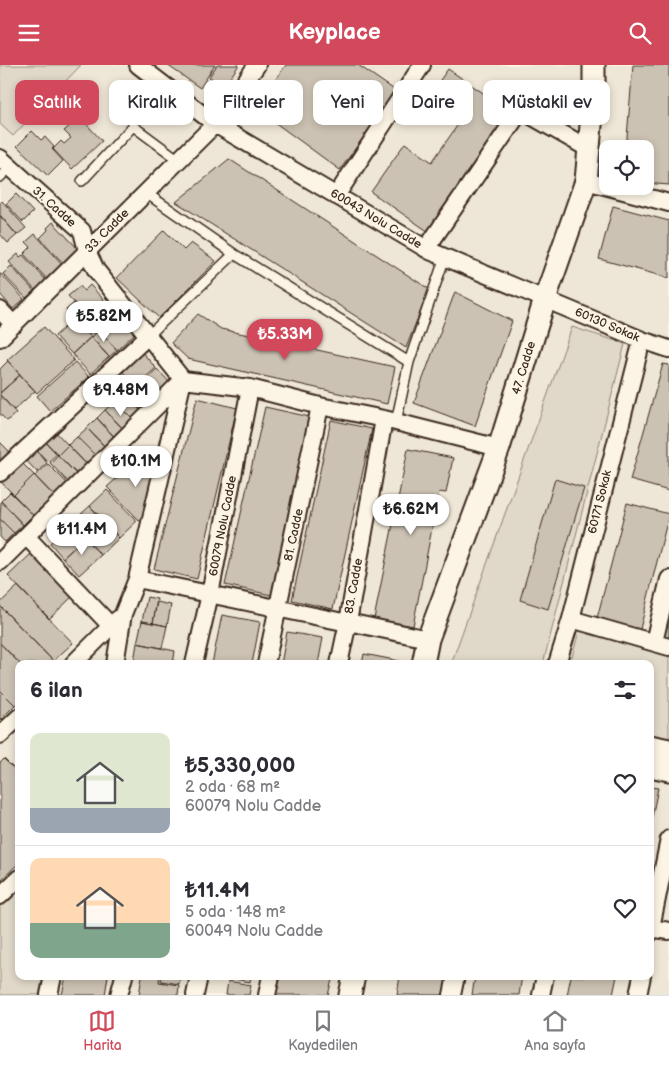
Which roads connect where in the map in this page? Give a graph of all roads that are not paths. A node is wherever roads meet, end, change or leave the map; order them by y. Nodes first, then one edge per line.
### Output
1 (138, 65) edge
2 (257, 65) edge
3 (422, 65) edge
4 (594, 65) edge
5 (246, 80) edge
6 (204, 116) edge
7 (214, 125) edge
8 (217, 125) edge
9 (589, 149) junction
10 (179, 160) junction
11 (3, 168) edge
12 (82, 181) dead end
13 (586, 181) junction
14 (146, 193) junction
15 (336, 196) junction
16 (669, 203) edge
17 (426, 249) junction
18 (87, 251) junction
19 (234, 254) junction
20 (445, 257) junction
21 (545, 299) junction
22 (0, 310) edge
23 (14, 325) junction
24 (149, 335) junction
25 (0, 338) edge
26 (642, 340) junction
27 (669, 349) edge
28 (409, 362) junction
29 (183, 380) junction
30 (250, 389) junction
31 (320, 406) junction
32 (390, 420) junction
33 (498, 448) junction
34 (0, 473) edge
35 (26, 536) junction
36 (0, 562) edge
37 (137, 579) junction
38 (669, 579) edge
39 (210, 594) junction
40 (278, 608) junction
41 (123, 614) junction
42 (571, 619) junction
43 (348, 623) junction
44 (111, 626) junction
45 (428, 639) junction
46 (661, 644) edge
47 (76, 660) edge
48 (116, 660) edge
49 (195, 660) edge
50 (267, 660) edge
51 (340, 660) edge
52 (424, 660) edge
53 (558, 660) edge
54 (654, 747) edge
55 (669, 750) edge
56 (654, 767) edge
57 (669, 770) edge
58 (669, 839) edge
59 (15, 882) edge
60 (0, 896) edge
61 (654, 911) edge
62 (654, 930) edge
63 (669, 931) edge
64 (52, 980) edge
65 (123, 980) edge
66 (198, 980) edge
67 (270, 980) edge
68 (455, 980) edge
69 (544, 980) edge
70 (641, 980) edge
71 (49, 995) edge
72 (119, 995) edge
73 (195, 995) edge
74 (267, 995) edge
75 (452, 995) edge
76 (541, 995) edge
77 (638, 995) edge

1 - 6 street, 60043 Nolu Cadde
2 - 5 street, 33. Cadde
3 - 15 street
4 - 9 street, 47. Cadde
7 - 10 street, 33. Cadde
8 - 15 street, 60043 Nolu Cadde
9 - 13 street, 47. Cadde
9 - 17 street
10 - 12 lane
10 - 14 street, 33. Cadde
11 - 18 street, 31. Cadde
13 - 16 street
13 - 21 street, 47. Cadde
14 - 18 street, 33. Cadde
14 - 19 lane
15 - 17 street, 60043 Nolu Cadde
17 - 20 street, 60043 Nolu Cadde
18 - 23 street, 33. Cadde
18 - 24 street, 31. Cadde
19 - 24 lane
19 - 28 lane
20 - 21 street, 60043 Nolu Cadde
20 - 28 lane
21 - 26 street, 60130 Sokak
21 - 33 street, 47. Cadde
22 - 23 street
23 - 25 street, 33. Cadde
24 - 29 street, 31. Cadde
24 - 34 street
26 - 27 street, 60130 Sokak
26 - 42 street, 60171 Sokak
28 - 32 lane
29 - 30 street
29 - 35 street
29 - 37 street
30 - 31 street
30 - 39 street, 60079 Nolu Cadde
31 - 32 street
31 - 40 street, 81. Cadde
32 - 33 street
32 - 43 street, 83. Cadde
33 - 45 street, 47. Cadde
35 - 36 street
35 - 44 street
37 - 39 street
37 - 41 street
38 - 46 street
39 - 40 street
39 - 49 street, 60079 Nolu Cadde
40 - 43 street
40 - 50 street, 81. Cadde
41 - 44 street
41 - 48 street
42 - 46 street
42 - 53 street, 60171 Sokak
43 - 45 street
43 - 51 street, 83. Cadde
44 - 47 street
45 - 52 street, 47. Cadde
54 - 55 street
56 - 57 street
58 - 61 street
59 - 60 street
62 - 63 street
64 - 71 street
65 - 72 street
66 - 73 street
67 - 74 street
68 - 75 street
69 - 76 street
70 - 77 street

